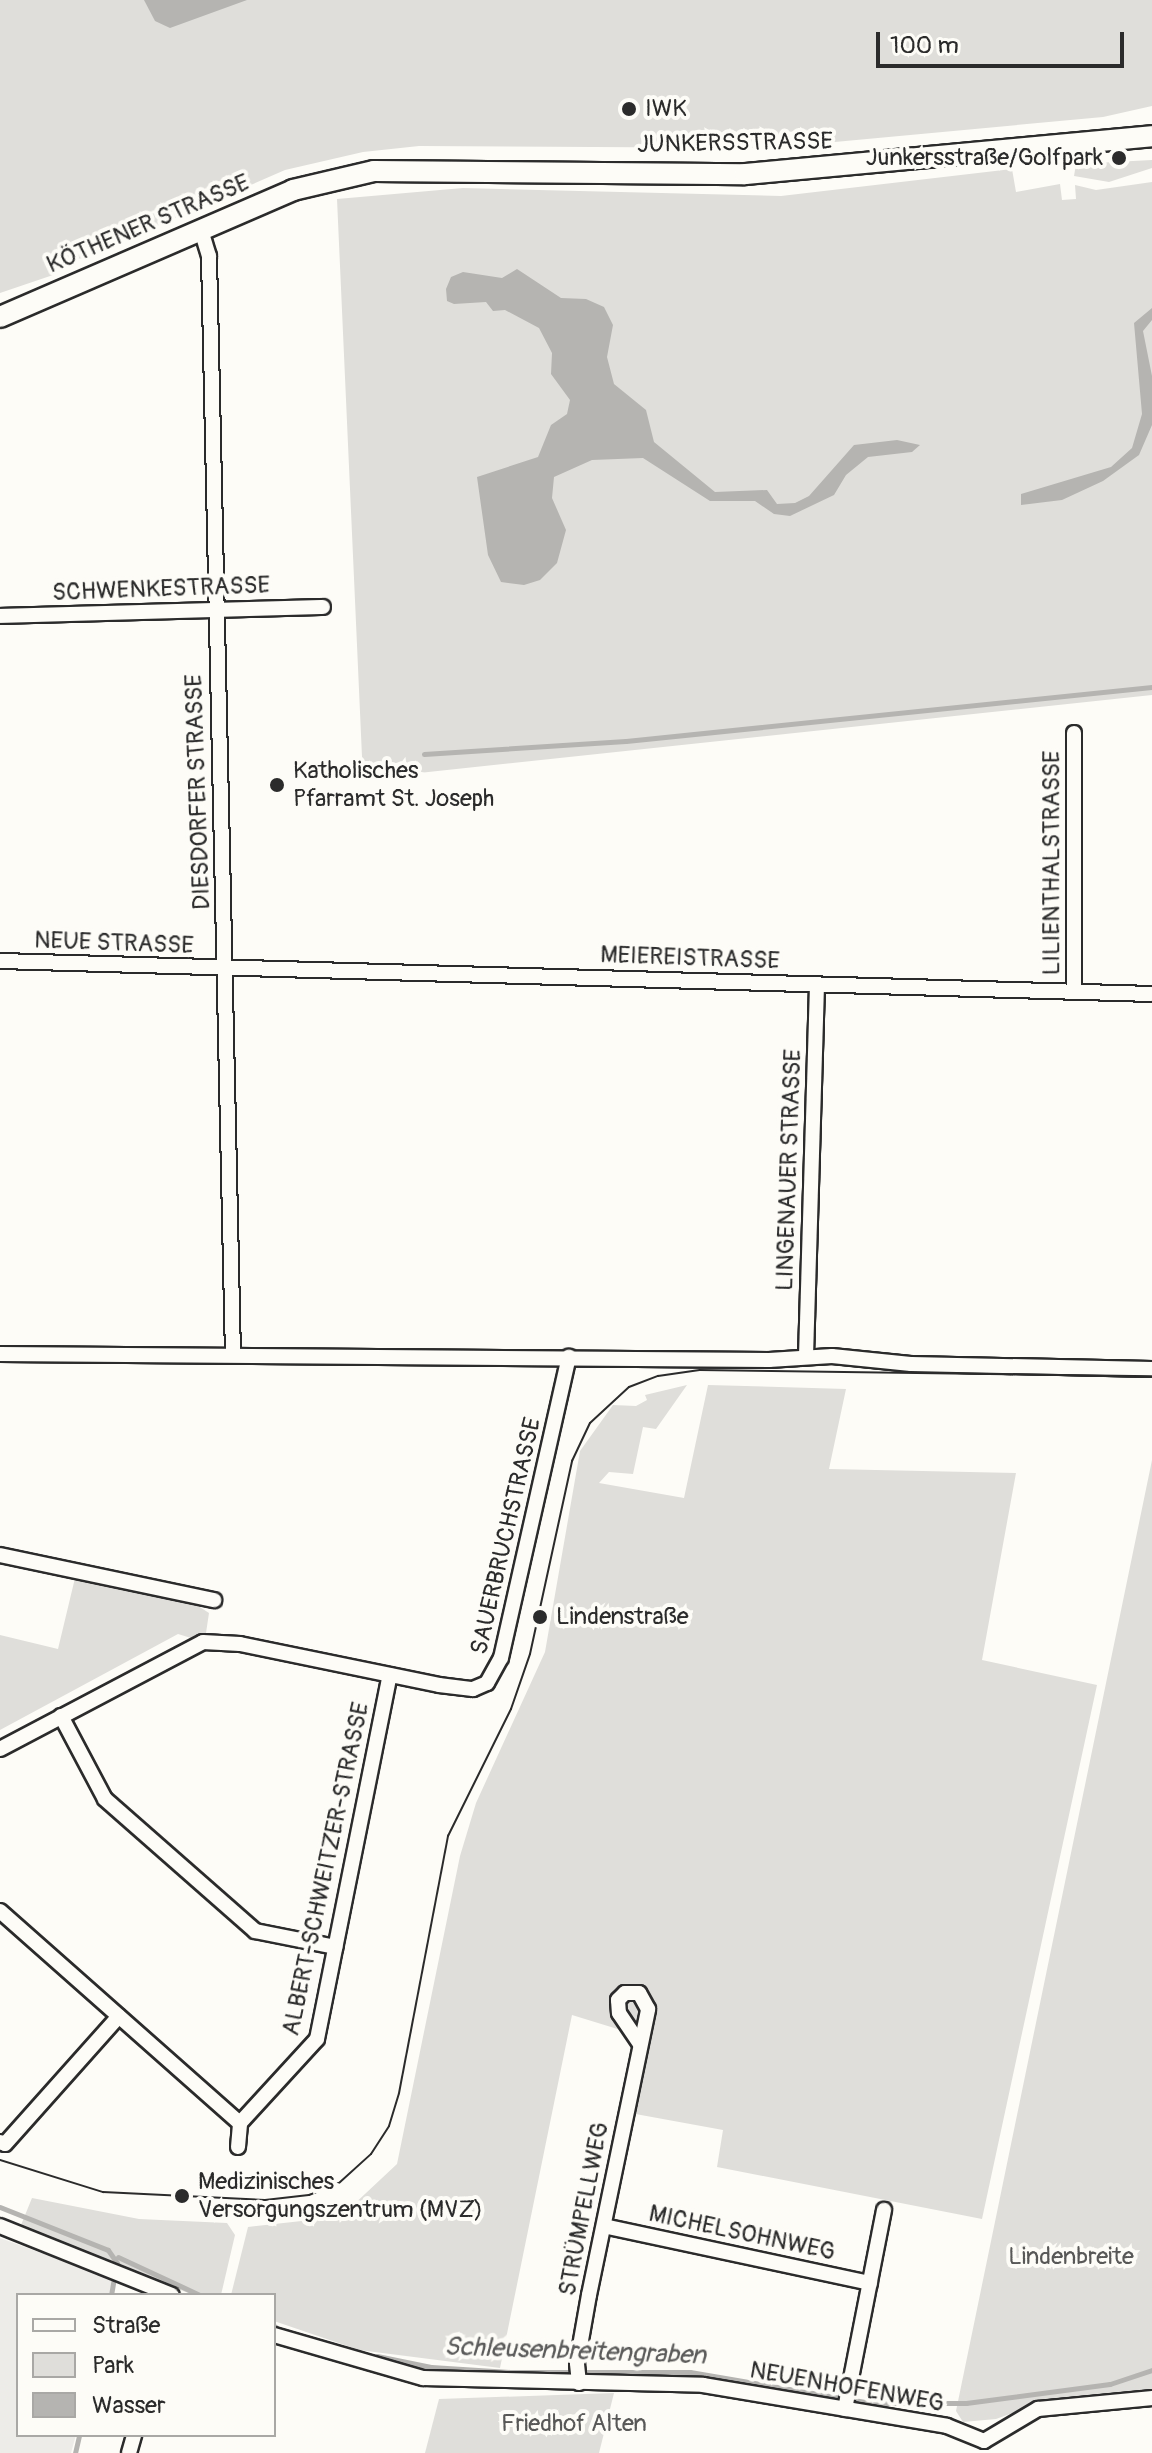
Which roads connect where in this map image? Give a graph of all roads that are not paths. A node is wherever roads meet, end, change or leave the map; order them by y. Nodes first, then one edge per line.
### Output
1 (1152, 136) edge
2 (319, 182) joint
3 (201, 230) junction
4 (0, 317) edge
5 (323, 607) dead end
6 (214, 610) junction
7 (0, 616) edge
8 (1074, 733) dead end
9 (0, 961) edge
10 (227, 967) junction
11 (817, 984) junction
12 (1074, 992) junction
13 (1152, 994) edge
14 (0, 1354) edge
15 (233, 1354) junction
16 (806, 1356) junction
17 (569, 1357) junction
18 (1152, 1369) edge
19 (0, 1555) edge
20 (214, 1600) dead end
21 (390, 1675) junction
22 (61, 1716) junction
23 (0, 1749) edge
24 (0, 1911) edge
25 (335, 1947) junction
26 (119, 2016) junction
27 (640, 2044) dead end
28 (240, 2123) junction
29 (2, 2143) edge
30 (238, 2147) dead end
31 (884, 2210) dead end
32 (0, 2226) edge
33 (604, 2226) junction
34 (870, 2283) junction
35 (167, 2293) edge
36 (276, 2336) edge
37 (579, 2383) junction
38 (1152, 2398) edge
39 (846, 2403) junction
40 (986, 2447) edge

1 - 2 main road, JUNKERSSTRASSE
2 - 3 main road, KÖTHENER STRASSE
3 - 4 main road, KÖTHENER STRASSE
3 - 6 street, DIESDORFER STRASSE
5 - 6 street, SCHWENKESTRASSE
6 - 7 street, SCHWENKESTRASSE
6 - 10 street, DIESDORFER STRASSE
8 - 12 street, LILIENTHALSTRASSE
9 - 10 street, NEUE STRASSE
10 - 11 street, MEIEREISTRASSE
10 - 15 street, DIESDORFER STRASSE
11 - 12 street, MEIEREISTRASSE
11 - 16 street, LINGENAUER STRASSE
12 - 13 street, MEIEREISTRASSE
14 - 15 street
15 - 17 street
16 - 17 street
16 - 18 street
17 - 21 street, SAUERBRUCHSTRASSE
19 - 20 street
21 - 22 street, SAUERBRUCHSTRASSE
21 - 25 street, ALBERT-SCHWEITZER-STRASSE
22 - 23 street, SAUERBRUCHSTRASSE
22 - 25 street
24 - 26 street
25 - 28 street, ALBERT-SCHWEITZER-STRASSE
26 - 28 street
26 - 29 street
27 - 33 street, STRÜMPELLWEG
28 - 30 street
31 - 34 street
32 - 35 street
33 - 34 street, MICHELSOHNWEG
33 - 37 street, STRÜMPELLWEG
34 - 39 street
36 - 37 street, NEUENHOFENWEG
37 - 39 street, NEUENHOFENWEG
38 - 40 street
39 - 40 street, NEUENHOFENWEG

